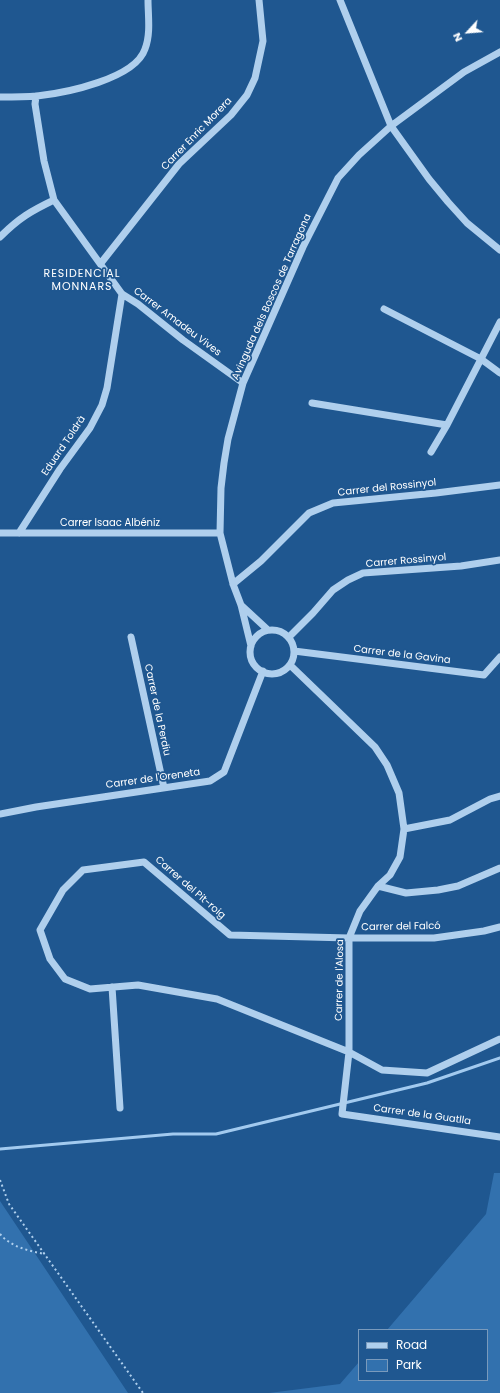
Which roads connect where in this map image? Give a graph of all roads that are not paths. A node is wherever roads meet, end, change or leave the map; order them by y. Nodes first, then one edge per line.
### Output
1 (148, 0) edge
2 (259, 0) edge
3 (340, 0) edge
4 (500, 52) edge
5 (36, 96) junction
6 (0, 97) edge
7 (391, 126) junction
8 (54, 200) junction
9 (0, 237) edge
10 (500, 250) edge
11 (101, 263) junction
12 (122, 294) junction
13 (384, 309) dead end
14 (500, 322) edge
15 (481, 360) junction
16 (500, 373) edge
17 (244, 384) junction
18 (312, 403) dead end
19 (447, 425) junction
20 (431, 452) dead end
21 (500, 485) edge
22 (0, 533) edge
23 (20, 533) junction
24 (220, 533) junction
25 (500, 560) edge
26 (233, 584) junction
27 (241, 605) junction
28 (268, 630) junction
29 (132, 637) dead end
30 (288, 637) junction
31 (252, 646) junction
32 (294, 651) junction
33 (500, 657) edge
34 (290, 665) junction
35 (263, 671) junction
36 (164, 788) junction
37 (500, 796) edge
38 (0, 814) edge
39 (404, 829) junction
40 (500, 868) edge
41 (378, 886) junction
42 (500, 927) edge
43 (349, 938) junction
44 (112, 987) junction
45 (500, 1039) edge
46 (349, 1052) junction
47 (120, 1108) dead end
48 (342, 1112) joint
49 (500, 1137) edge

1 - 5 street
2 - 11 street, Carrer Enric Morera
3 - 7 street
4 - 7 street, Avinguda dels Boscos de Tarragona
5 - 6 street
5 - 8 street, Carrer Amadeu Vives
7 - 10 street
7 - 17 street, Avinguda dels Boscos de Tarragona
8 - 9 street
8 - 11 street, Carrer Amadeu Vives
11 - 12 street, Carrer Amadeu Vives
12 - 17 street, Carrer Amadeu Vives
12 - 23 street, Eduard Toldrà
13 - 15 street
14 - 15 street
15 - 16 street
15 - 19 street
17 - 24 street, Avinguda dels Boscos de Tarragona
18 - 19 street
19 - 20 street
21 - 26 street, Carrer del Rossinyol
22 - 23 street, Carrer Isaac Albéniz
23 - 24 street, Carrer Isaac Albéniz
24 - 26 street, Avinguda dels Boscos de Tarragona
25 - 30 street, Carrer Rossinyol
26 - 27 street, Avinguda dels Boscos de Tarragona
27 - 28 street
27 - 31 street, Avinguda dels Boscos de Tarragona
28 - 30 street
28 - 31 street
29 - 36 street, Carrer de la Perdiu
30 - 32 street
31 - 35 street
32 - 33 street, Carrer de la Gavina
32 - 34 street
34 - 35 street
34 - 39 street, Carrer de l'Alosa
35 - 36 street, Carrer de l'Oreneta
36 - 38 street, Carrer de l'Oreneta
37 - 39 street
39 - 41 street, Carrer de l'Alosa
40 - 41 street
41 - 43 street, Carrer de l'Alosa
42 - 43 street, Carrer del Falcó
43 - 44 street, Carrer del Pit-roig
43 - 46 street, Carrer de l'Alosa
44 - 46 street, Carrer del Pit-roig
44 - 47 street
45 - 46 street, Carrer del Pit-roig
46 - 48 street, Carrer de l'Alosa
48 - 49 street, Carrer de la Guatlla

